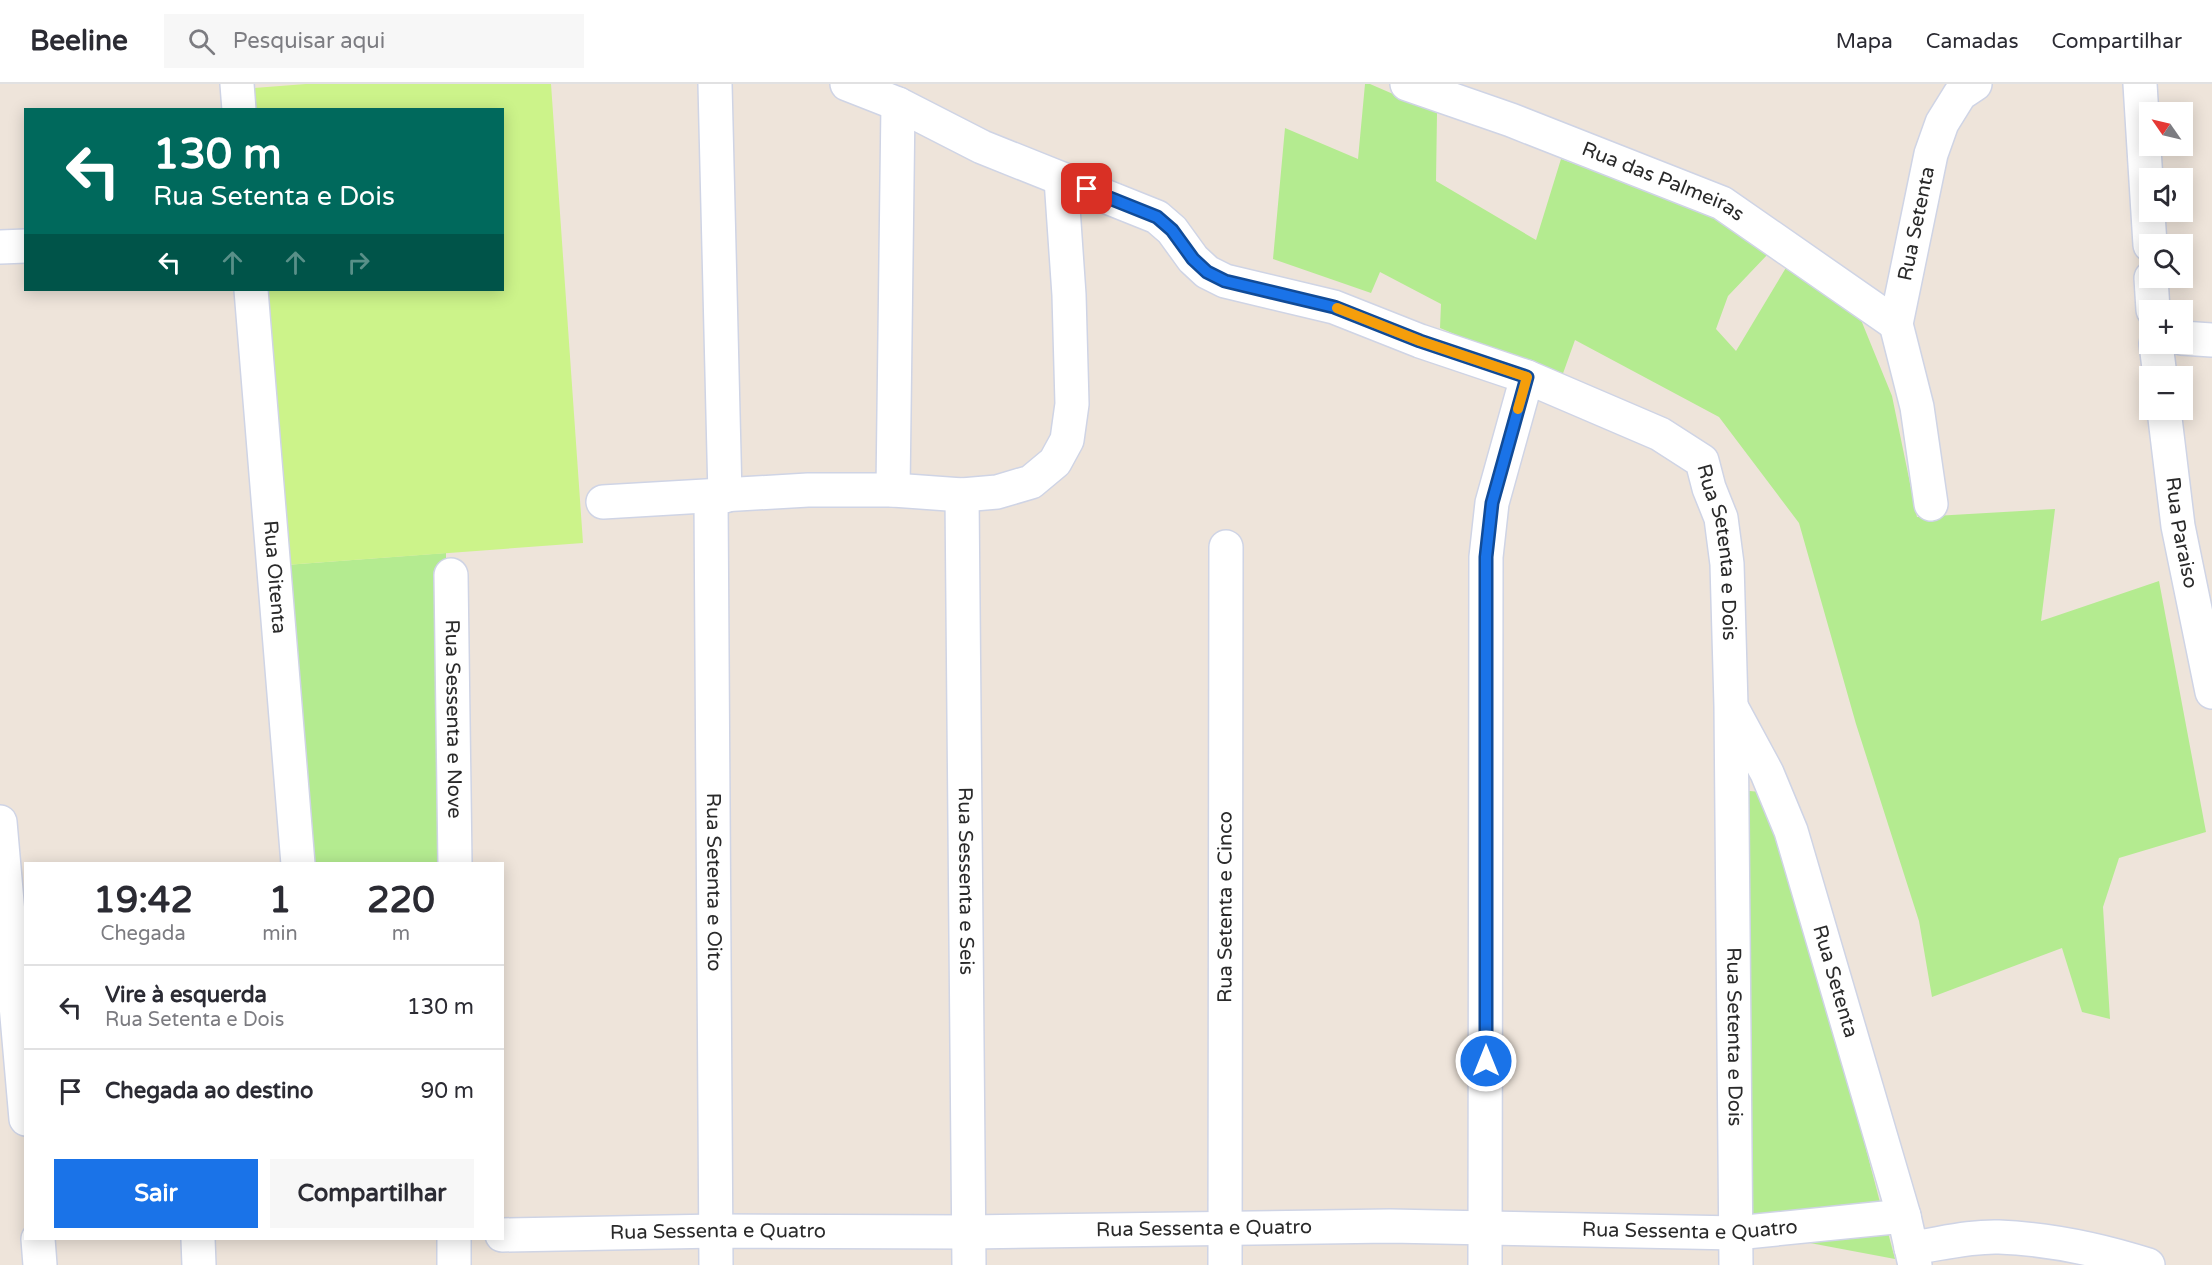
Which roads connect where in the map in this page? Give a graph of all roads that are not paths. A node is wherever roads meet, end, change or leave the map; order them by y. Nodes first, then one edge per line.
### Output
1 (237, 84) edge
2 (715, 84) edge
3 (847, 84) edge
4 (1407, 84) edge
5 (1975, 84) edge
6 (2140, 84) edge
7 (898, 104) junction
8 (239, 108) edge
9 (1061, 179) junction
10 (2149, 234) edge
11 (24, 246) edge
12 (0, 247) edge
13 (251, 291) edge
14 (1896, 324) junction
15 (2193, 339) edge
16 (2212, 340) edge
17 (1527, 377) junction
18 (2165, 420) edge
19 (892, 490) junction
20 (962, 495) junction
21 (718, 497) junction
22 (603, 502) dead end
23 (1931, 504) dead end
24 (1226, 547) dead end
25 (451, 575) dead end
26 (2212, 692) edge
27 (1731, 706) junction
28 (0, 822) edge
29 (298, 862) edge
30 (454, 862) edge
31 (19, 964) edge
32 (24, 1075) edge
33 (1904, 1216) junction
34 (1225, 1227) junction
35 (1486, 1229) junction
36 (717, 1231) junction
37 (969, 1232) junction
38 (1736, 1233) junction
39 (504, 1235) edge
40 (38, 1240) edge
41 (198, 1240) edge
42 (454, 1240) edge
43 (1913, 1257) edge
44 (2133, 1262) edge
45 (40, 1265) edge
46 (199, 1265) edge
47 (454, 1265) edge
48 (716, 1265) edge
49 (969, 1265) edge
50 (1225, 1265) edge
51 (1485, 1265) edge
52 (1736, 1265) edge

1 - 8 street
2 - 21 street, Rua Setenta e Oito
3 - 7 street, Rua Setenta e Dois
4 - 14 street, Rua das Palmeiras
5 - 14 street, Rua Setenta
6 - 10 street
7 - 9 street, Rua Setenta e Dois
7 - 19 street
9 - 17 street, Rua Setenta e Dois
9 - 20 street
11 - 12 street
13 - 29 street, Rua Oitenta
14 - 23 street
15 - 16 street
17 - 27 street, Rua Setenta e Dois
17 - 35 street
18 - 26 street, Rua Paraiso
19 - 20 street
19 - 21 street
20 - 37 street, Rua Sessenta e Seis
21 - 22 street
21 - 36 street, Rua Setenta e Oito
24 - 34 street, Rua Setenta e Cinco
25 - 30 street, Rua Sessenta e Nove
27 - 33 street, Rua Setenta
27 - 38 street, Rua Setenta e Dois
28 - 31 street
31 - 32 street
33 - 38 street, Rua Sessenta e Quatro
33 - 43 street, Rua Setenta
34 - 35 street, Rua Sessenta e Quatro
34 - 37 street, Rua Sessenta e Quatro
34 - 50 street, Rua Setenta e Cinco
35 - 38 street, Rua Sessenta e Quatro
35 - 51 street
36 - 37 street, Rua Sessenta e Quatro
36 - 39 street, Rua Sessenta e Quatro
36 - 48 street, Rua Setenta e Oito
37 - 49 street, Rua Sessenta e Seis
38 - 52 street, Rua Setenta e Dois
40 - 45 street
41 - 46 street
42 - 47 street
43 - 44 street

